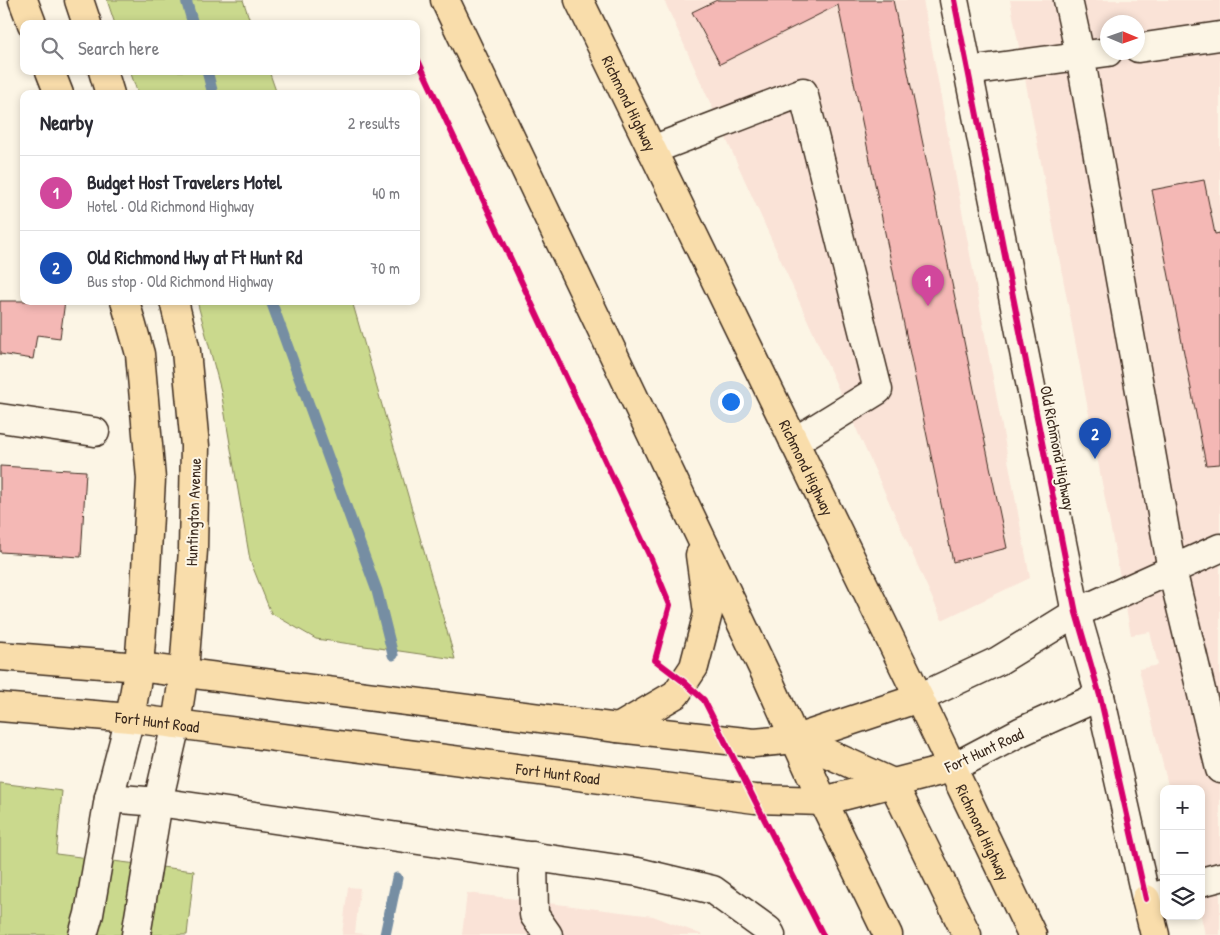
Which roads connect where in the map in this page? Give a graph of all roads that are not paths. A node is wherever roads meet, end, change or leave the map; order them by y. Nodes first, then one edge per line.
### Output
1 (23, 0) edge
2 (79, 0) edge
3 (445, 0) edge
4 (579, 0) edge
5 (954, 0) edge
6 (1068, 0) edge
7 (30, 20) edge
8 (86, 20) edge
9 (1220, 36) edge
10 (1145, 47) edge
11 (1100, 53) edge
12 (1080, 55) junction
13 (968, 70) junction
14 (52, 75) edge
15 (104, 75) edge
16 (57, 90) edge
17 (109, 90) edge
18 (652, 150) junction
19 (126, 305) edge
20 (175, 305) edge
21 (0, 418) edge
22 (95, 432) dead end
23 (794, 442) junction
24 (697, 531) junction
25 (1220, 548) edge
26 (1172, 570) junction
27 (1076, 613) junction
28 (0, 656) edge
29 (139, 666) junction
30 (184, 672) junction
31 (1100, 696) junction
32 (920, 698) junction
33 (0, 707) edge
34 (130, 718) junction
35 (176, 724) junction
36 (618, 728) junction
37 (796, 739) junction
38 (1216, 741) edge
39 (952, 768) junction
40 (1220, 769) edge
41 (894, 782) junction
42 (109, 798) junction
43 (823, 800) junction
44 (158, 802) junction
45 (533, 856) junction
46 (1220, 877) edge
47 (1205, 881) edge
48 (1155, 896) edge
49 (83, 935) edge
50 (136, 935) edge
51 (548, 935) edge
52 (771, 935) edge
53 (888, 935) edge
54 (967, 935) edge
55 (1032, 935) edge
56 (1155, 935) edge

1 - 7 main road
2 - 8 main road
3 - 24 main road
4 - 18 main road, Richmond Highway
5 - 13 street, Old Richmond Highway
6 - 12 street
9 - 10 street
11 - 12 street
12 - 13 street
12 - 26 street
13 - 27 street, Old Richmond Highway
14 - 16 main road
15 - 17 main road
18 - 23 main road, Richmond Highway
18 - 23 street
19 - 29 main road
20 - 30 main road, Huntington Avenue
21 - 22 street
23 - 32 main road, Richmond Highway
24 - 36 main road
24 - 37 main road
25 - 26 street
26 - 27 street
26 - 38 street
27 - 31 street, Old Richmond Highway
27 - 32 street
28 - 29 main road
29 - 30 main road
29 - 34 main road
30 - 35 main road, Huntington Avenue
30 - 36 main road
31 - 39 street, Fort Hunt Road
31 - 48 street, Old Richmond Highway
32 - 37 main road
32 - 39 main road, Richmond Highway
33 - 34 main road, Fort Hunt Road
34 - 35 main road, Fort Hunt Road
34 - 42 street
35 - 43 main road, Fort Hunt Road
35 - 44 street
36 - 37 main road
37 - 41 main road
37 - 43 main road
38 - 40 street
39 - 41 main road, Fort Hunt Road
39 - 55 main road, Richmond Highway
41 - 43 main road, Fort Hunt Road
41 - 54 main road
42 - 44 street
42 - 49 street
43 - 53 main road
44 - 45 street
44 - 50 street
45 - 51 street
45 - 52 street
46 - 47 street
48 - 56 main road

